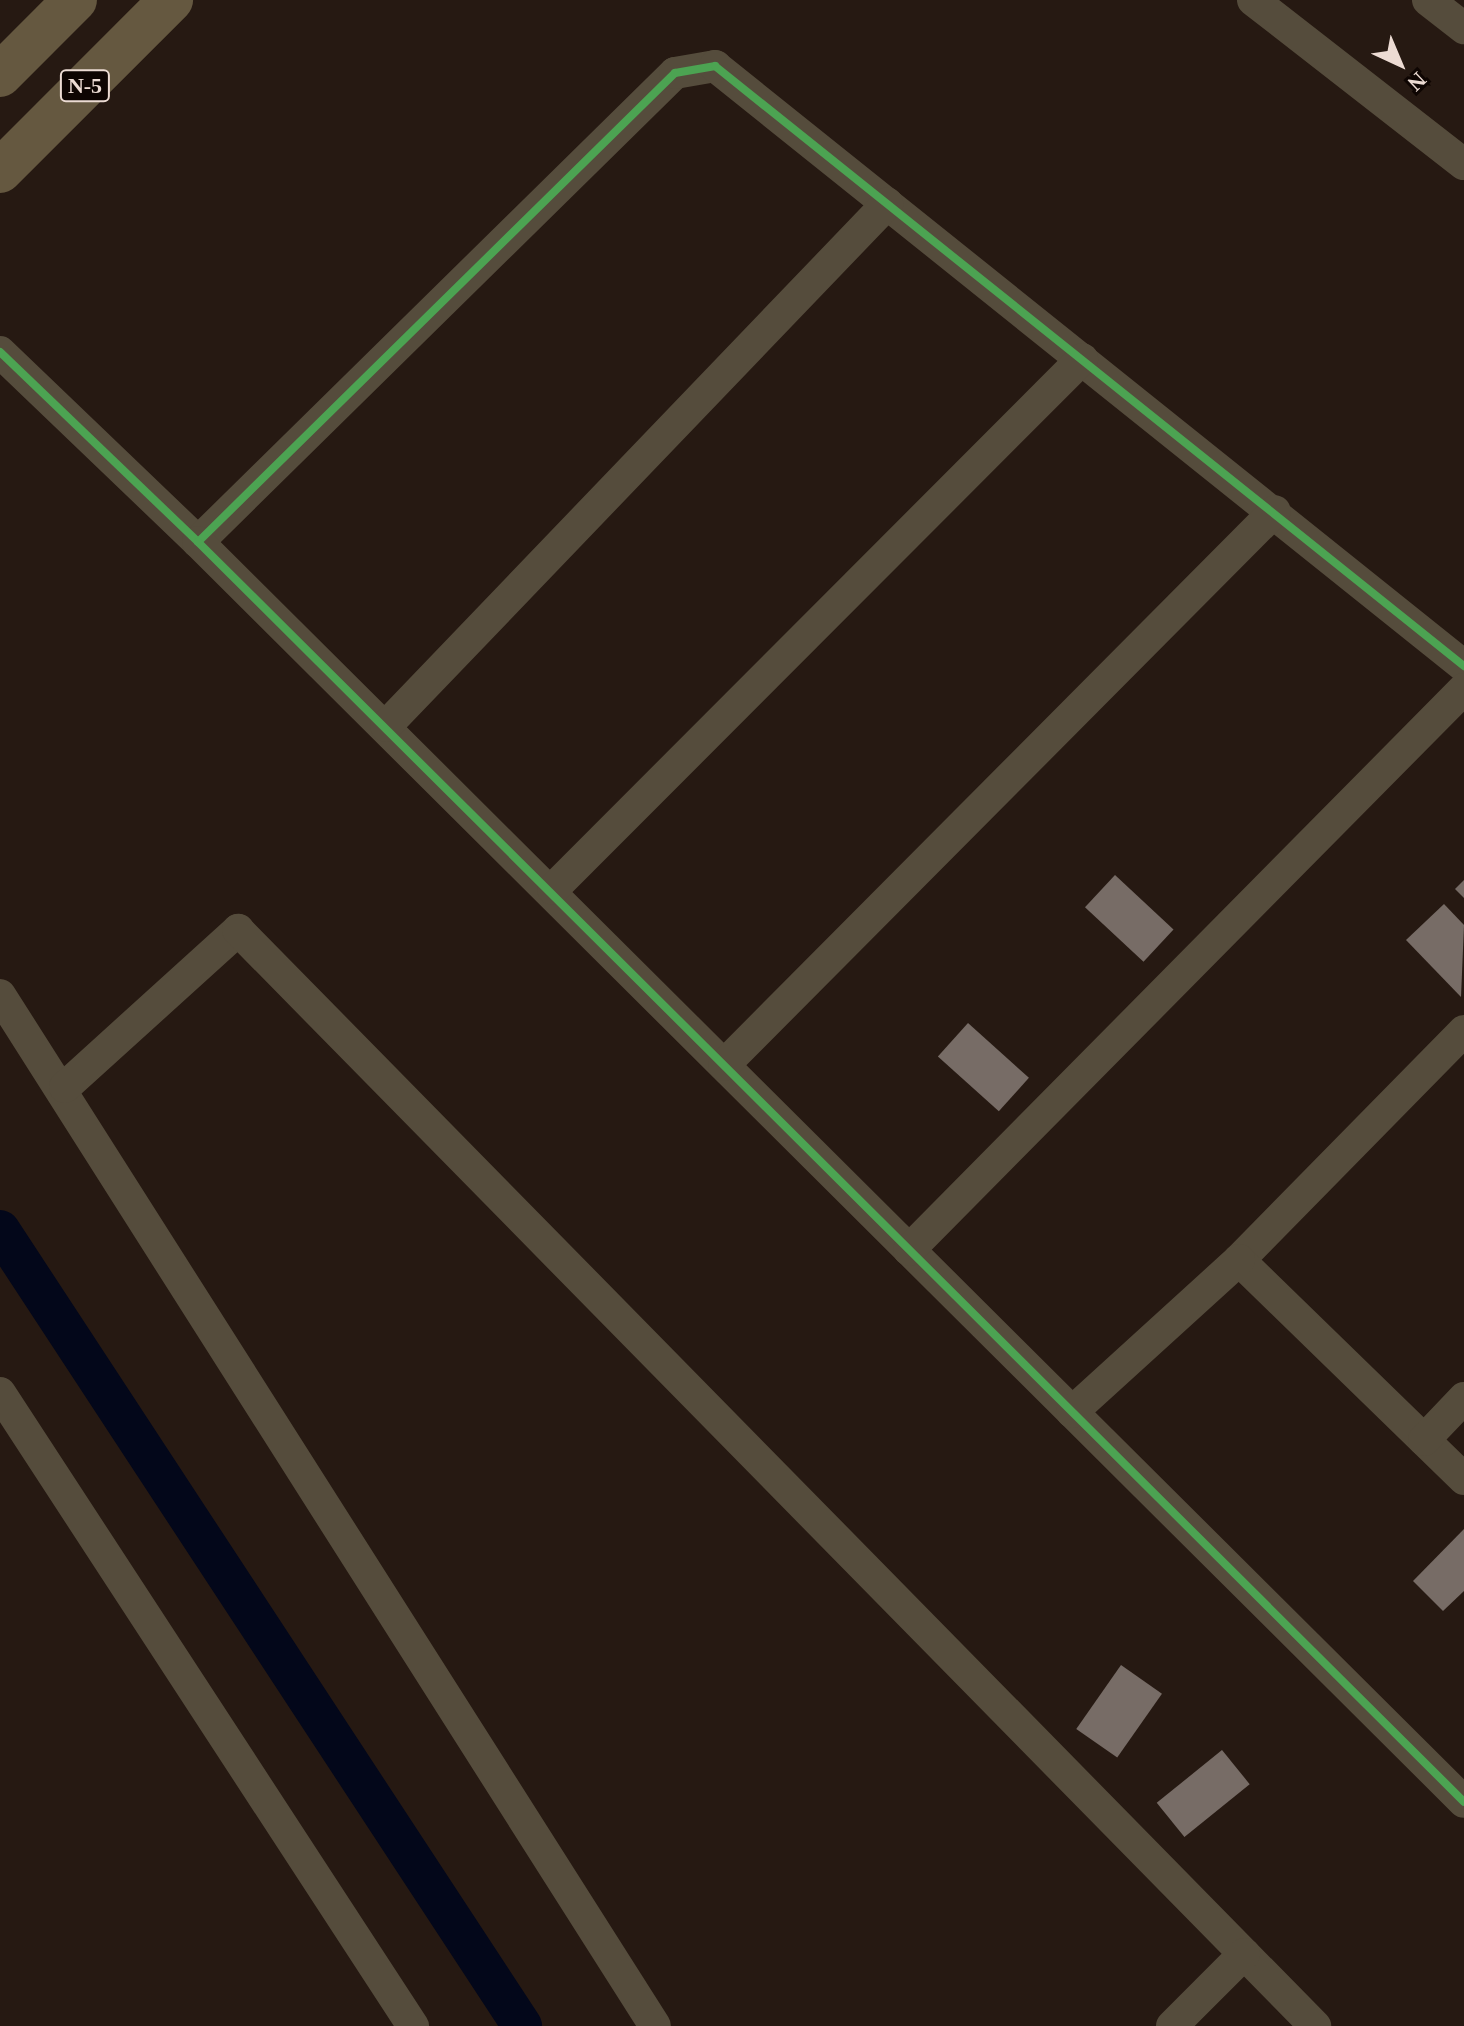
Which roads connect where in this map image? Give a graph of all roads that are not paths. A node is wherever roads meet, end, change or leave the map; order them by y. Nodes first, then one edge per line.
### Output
1 (75, 0) edge
2 (171, 0) edge
3 (1253, 0) edge
4 (1428, 0) edge
5 (1464, 28) edge
6 (0, 75) edge
7 (1464, 164) edge
8 (0, 171) edge
9 (887, 204) junction
10 (0, 352) edge
11 (1082, 359) junction
12 (1275, 511) junction
13 (198, 542) junction
14 (1464, 666) edge
15 (1464, 689) edge
16 (386, 726) junction
17 (553, 889) junction
18 (0, 995) edge
19 (1464, 1031) edge
20 (724, 1065) junction
21 (65, 1087) junction
22 (909, 1250) junction
23 (1239, 1260) junction
24 (0, 1393) edge
25 (1464, 1398) edge
26 (1072, 1412) junction
27 (1424, 1440) junction
28 (1464, 1479) edge
29 (1464, 1802) edge
30 (1244, 1954) junction
31 (413, 2026) edge
32 (655, 2026) edge
33 (1172, 2026) edge
34 (1315, 2026) edge

1 - 6 highway
2 - 8 highway, N-5
3 - 7 street
4 - 5 street
9 - 11 street
9 - 13 street
9 - 16 street
10 - 13 street
11 - 12 street
11 - 17 street
12 - 14 street
12 - 20 street
13 - 16 street
15 - 22 street
16 - 17 street
17 - 20 street
18 - 21 street
19 - 23 street
20 - 22 street
21 - 30 street
21 - 32 street
22 - 26 street
23 - 26 street
23 - 27 street
24 - 31 street
25 - 27 street
26 - 29 street
27 - 28 street
30 - 33 street
30 - 34 street

